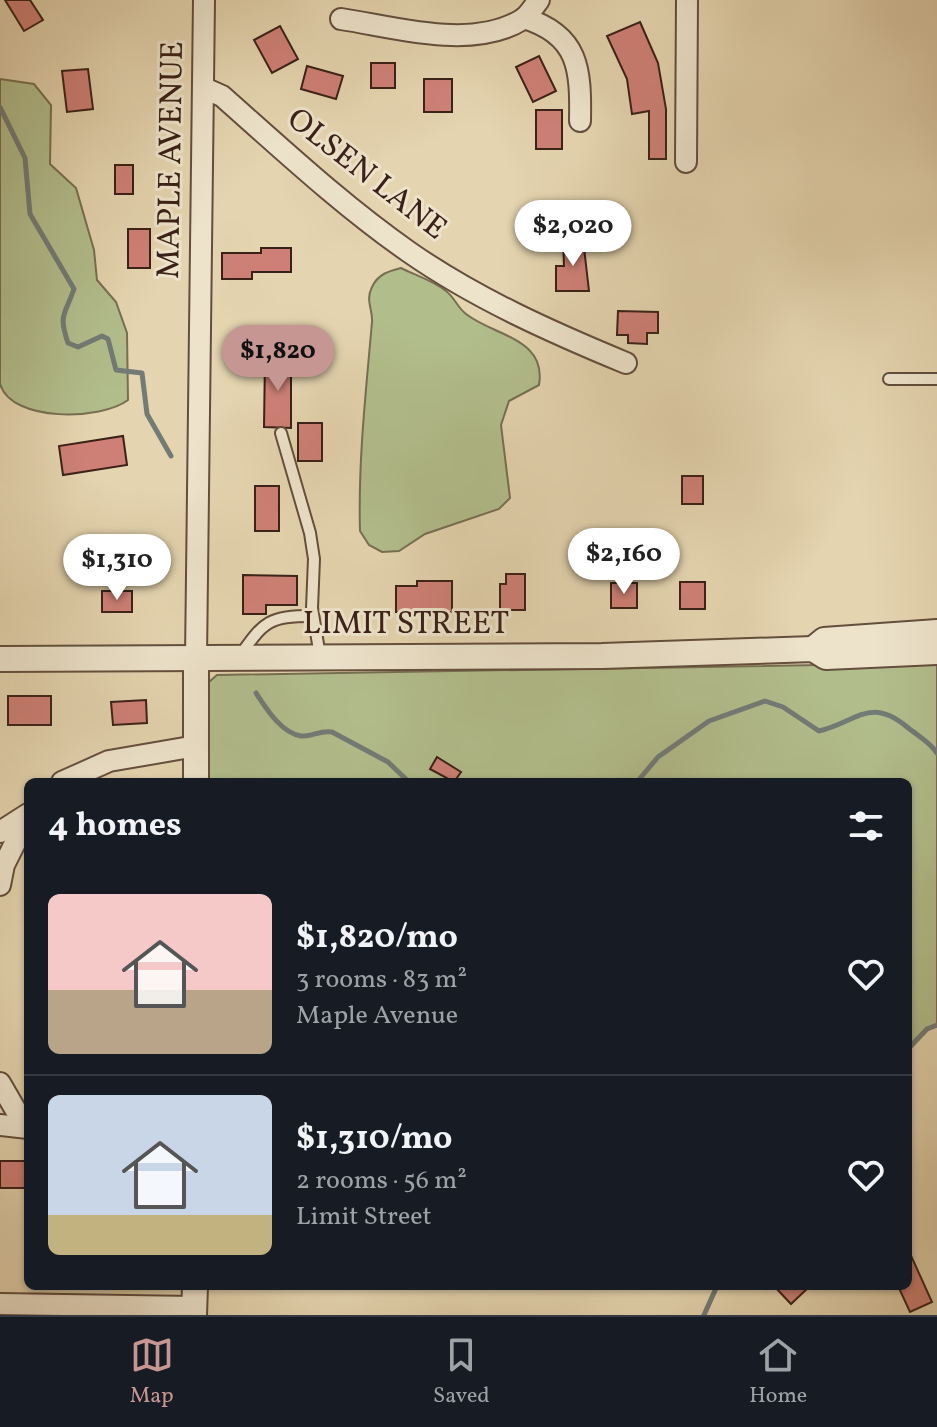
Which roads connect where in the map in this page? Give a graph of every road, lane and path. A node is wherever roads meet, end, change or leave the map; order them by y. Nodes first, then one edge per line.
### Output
1 (204, 0) edge
2 (539, 0) edge
3 (687, 0) edge
4 (524, 18) junction
5 (341, 19) dead end
6 (204, 88) junction
7 (580, 121) dead end
8 (686, 162) dead end
9 (626, 363) dead end
10 (889, 379) dead end
11 (937, 379) edge
12 (281, 433) dead end
13 (313, 616) junction
14 (937, 632) edge
15 (813, 649) junction
16 (937, 652) edge
17 (196, 658) junction
18 (320, 658) junction
19 (0, 659) edge
20 (238, 659) junction
21 (196, 746) junction
22 (71, 778) edge
23 (196, 778) edge
24 (24, 817) edge
25 (24, 823) edge
26 (0, 832) edge
27 (0, 885) edge
28 (0, 1083) edge
29 (24, 1121) edge
30 (0, 1125) edge
31 (24, 1126) edge
32 (195, 1303) edge
33 (0, 1304) edge

1 - 6 street, MAPLE AVENUE
2 - 4 street
3 - 8 street
4 - 5 street
4 - 7 street
6 - 9 street, OLSEN LANE
6 - 17 street, MAPLE AVENUE
10 - 11 lane
12 - 13 lane
13 - 18 lane
13 - 20 lane
14 - 15 street, LIMIT STREET
15 - 16 street, LIMIT STREET
15 - 18 street, LIMIT STREET
17 - 19 street, LIMIT STREET
17 - 20 street, LIMIT STREET
17 - 21 street
18 - 20 street, LIMIT STREET
21 - 22 street
21 - 23 street
24 - 26 street
25 - 27 street
28 - 29 street
30 - 31 street
32 - 33 street

